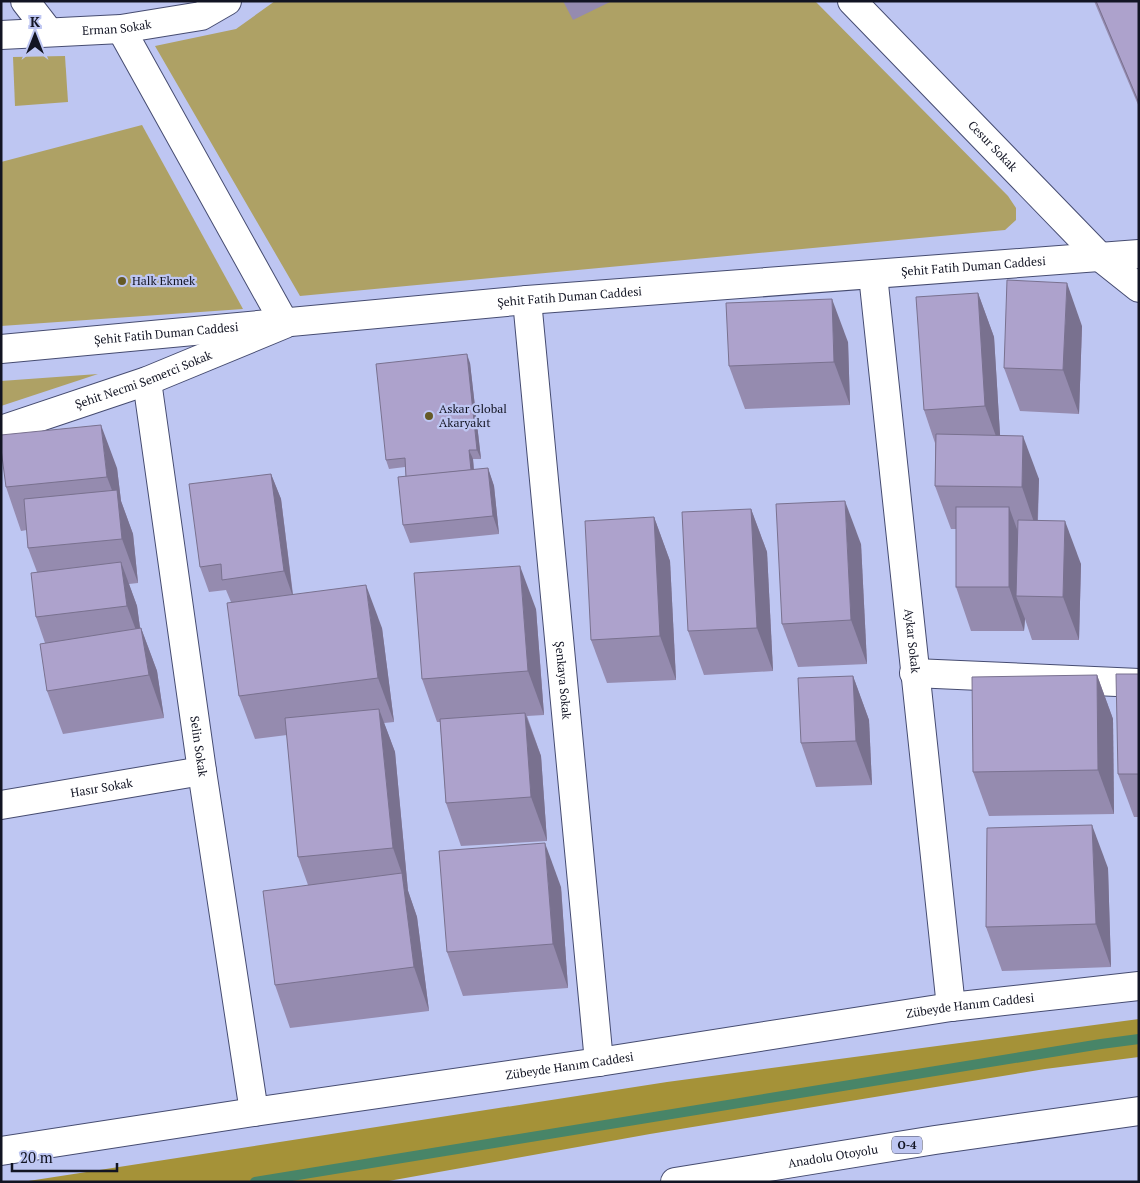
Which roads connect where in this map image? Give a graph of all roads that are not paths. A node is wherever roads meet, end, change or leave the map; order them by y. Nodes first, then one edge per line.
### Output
1 (25, 1) edge
2 (228, 1) edge
3 (852, 1) edge
4 (121, 29) junction
5 (49, 32) junction
6 (1, 35) edge
7 (1139, 254) edge
8 (1100, 257) junction
9 (873, 275) junction
10 (1139, 288) edge
11 (527, 300) junction
12 (285, 324) junction
13 (1, 350) edge
14 (146, 381) junction
15 (1, 430) edge
16 (914, 673) junction
17 (1139, 683) edge
18 (202, 771) junction
19 (1, 805) edge
20 (1139, 986) edge
21 (950, 1007) junction
22 (599, 1062) junction
23 (1139, 1111) edge
24 (254, 1112) junction
25 (1, 1151) edge
26 (675, 1182) edge

1 - 5 main road
2 - 4 main road, Erman Sokak
3 - 8 main road, Cesur Sokak
4 - 5 main road, Erman Sokak
4 - 12 main road
5 - 6 main road, Erman Sokak
7 - 8 main road, Şehit Fatih Duman Caddesi
8 - 9 main road, Şehit Fatih Duman Caddesi
8 - 10 main road, Cesur Sokak
9 - 11 main road, Şehit Fatih Duman Caddesi
9 - 16 main road, Aykar Sokak
11 - 12 main road, Şehit Fatih Duman Caddesi
11 - 22 main road, Şenkaya Sokak
12 - 13 main road, Şehit Fatih Duman Caddesi
12 - 14 main road, Şehit Necmi Semerci Sokak
14 - 15 main road, Şehit Necmi Semerci Sokak
14 - 18 main road, Selin Sokak
16 - 17 main road
16 - 21 main road, Aykar Sokak
18 - 19 main road, Hasır Sokak
18 - 24 main road, Selin Sokak
20 - 21 main road, Zübeyde Hanım Caddesi
21 - 22 main road, Zübeyde Hanım Caddesi
22 - 24 main road, Zübeyde Hanım Caddesi
23 - 26 main road, Anadolu Otoyolu / O-4
24 - 25 main road, Zübeyde Hanım Caddesi

